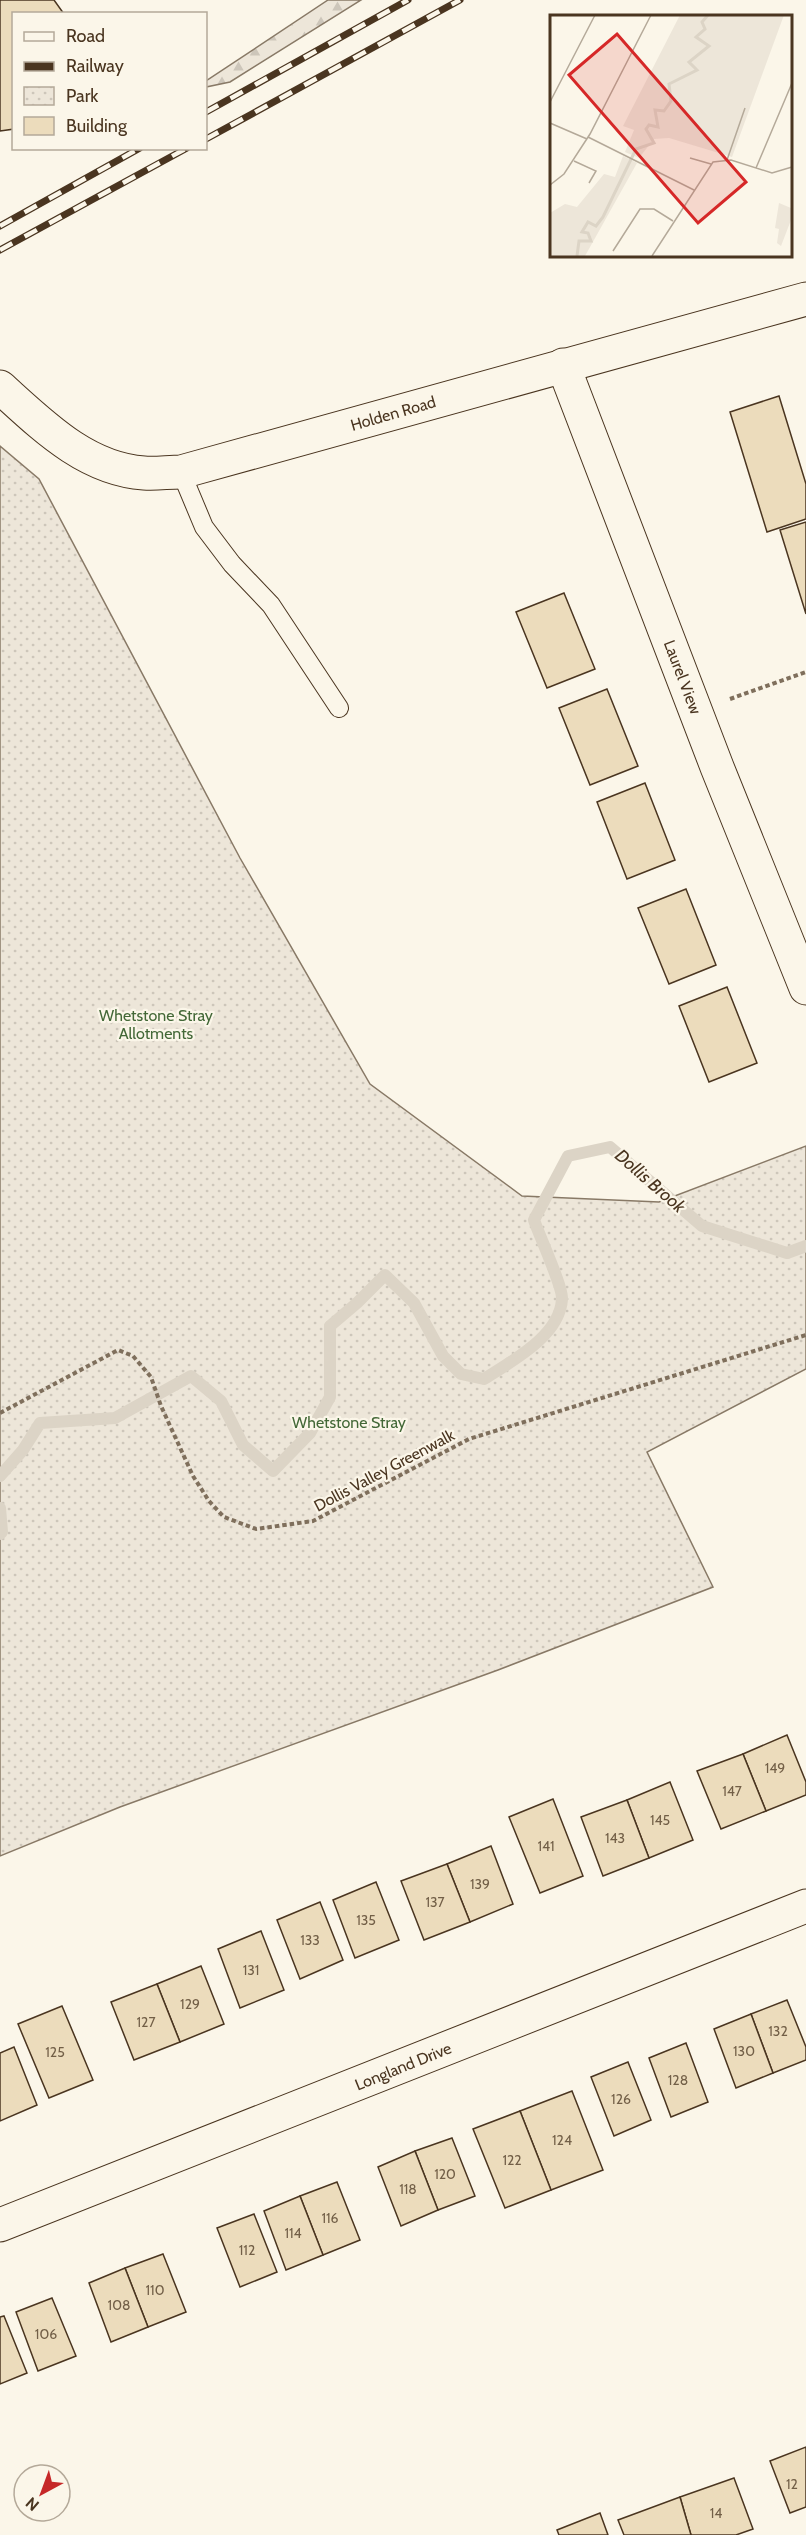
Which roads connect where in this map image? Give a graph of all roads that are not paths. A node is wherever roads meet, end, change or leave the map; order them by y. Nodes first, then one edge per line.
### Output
1 (806, 298) edge
2 (563, 365) junction
3 (0, 387) edge
4 (181, 472) junction
5 (339, 708) dead end
6 (806, 988) edge
7 (806, 1906) edge
8 (0, 2225) edge

1 - 2 street, Holden Road
2 - 4 street, Holden Road
2 - 6 street, Laurel View
3 - 4 street, Holden Road
4 - 5 lane
7 - 8 street, Longland Drive

